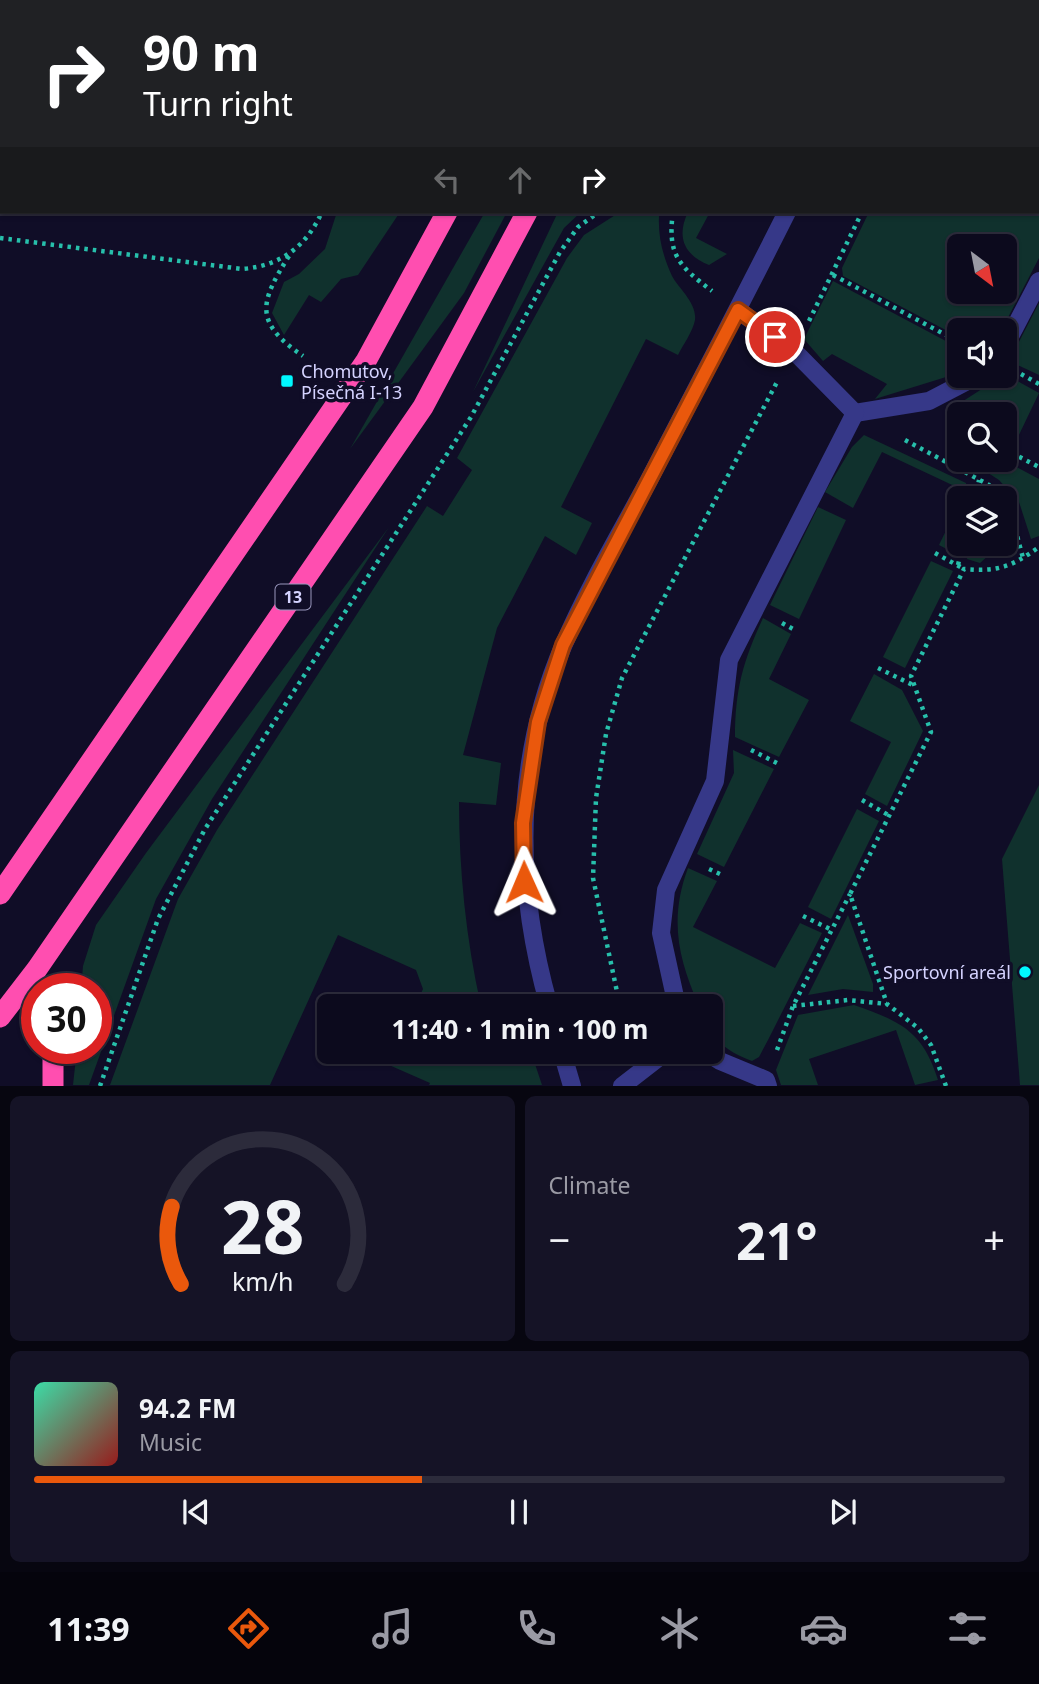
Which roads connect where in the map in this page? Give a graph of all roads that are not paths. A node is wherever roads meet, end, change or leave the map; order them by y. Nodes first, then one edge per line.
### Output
1 (446, 214) edge
2 (526, 214) edge
3 (786, 214) edge
4 (1039, 281) edge
5 (738, 310) junction
6 (1017, 323) edge
7 (954, 388) edge
8 (855, 413) junction
9 (0, 894) edge
10 (44, 973) edge
11 (546, 994) edge
12 (674, 994) edge
13 (21, 997) edge
14 (0, 1017) edge
15 (723, 1062) edge
16 (53, 1064) edge
17 (566, 1064) edge
18 (650, 1064) edge
19 (767, 1083) edge
20 (52, 1086) edge
21 (572, 1086) edge
22 (622, 1086) edge

1 - 9 highway
2 - 10 highway, 13
3 - 5 street
4 - 6 street
5 - 8 street
5 - 11 street
7 - 8 street
8 - 12 street
13 - 14 highway, 13
15 - 19 street
16 - 20 highway
17 - 21 street
18 - 22 street

